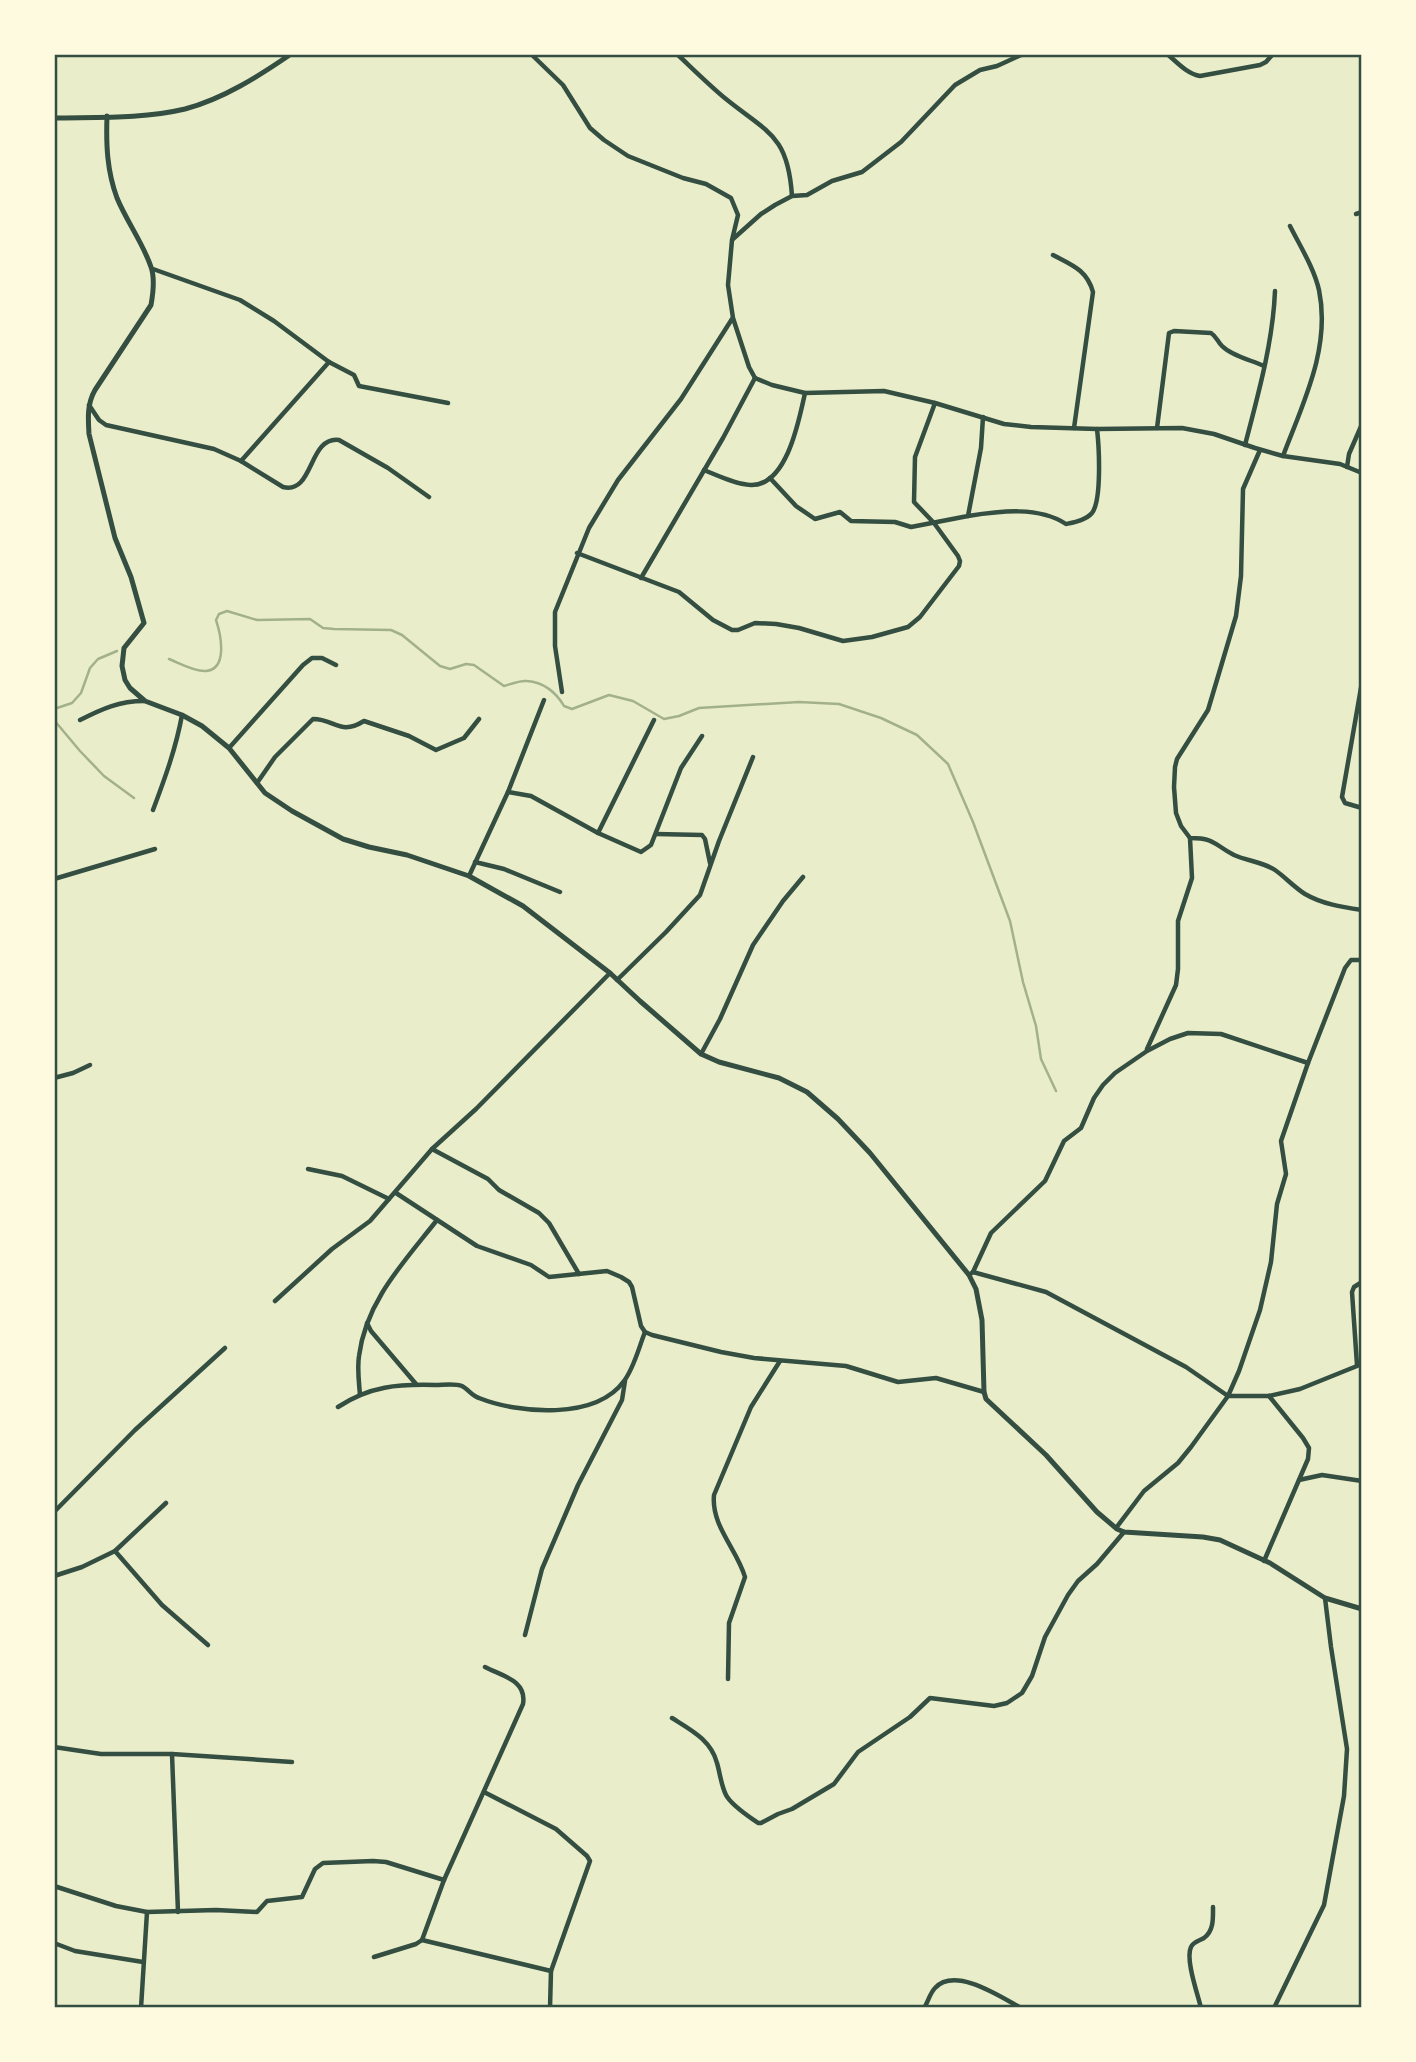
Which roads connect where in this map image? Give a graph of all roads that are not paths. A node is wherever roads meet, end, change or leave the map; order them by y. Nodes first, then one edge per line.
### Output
1 (291, 54) edge
2 (531, 54) edge
3 (677, 54) edge
4 (1032, 54) edge
5 (1167, 54) edge
6 (1273, 54) edge
7 (107, 116) junction
8 (54, 118) edge
9 (792, 196) junction
10 (1290, 226) dead end
11 (732, 240) junction
12 (1053, 255) dead end
13 (153, 269) junction
14 (1275, 291) dead end
15 (733, 318) junction
16 (329, 362) junction
17 (1264, 366) junction
18 (755, 378) junction
19 (805, 393) junction
20 (448, 403) dead end
21 (935, 403) junction
22 (89, 404) junction
23 (983, 416) junction
24 (1362, 424) edge
25 (1074, 428) junction
26 (1157, 428) junction
27 (1097, 429) junction
28 (1245, 445) junction
29 (1260, 450) junction
30 (1283, 456) junction
31 (241, 461) junction
32 (1347, 467) junction
33 (704, 470) junction
34 (1362, 473) edge
35 (770, 478) junction
36 (429, 497) dead end
37 (968, 516) junction
38 (934, 523) junction
39 (578, 554) junction
40 (641, 578) junction
41 (336, 665) dead end
42 (1362, 682) edge
43 (562, 692) dead end
44 (544, 700) dead end
45 (145, 701) junction
46 (181, 715) junction
47 (479, 719) dead end
48 (80, 720) dead end
49 (654, 720) dead end
50 (702, 736) dead end
51 (229, 748) junction
52 (753, 757) dead end
53 (256, 783) junction
54 (508, 792) junction
55 (1362, 808) edge
56 (153, 810) dead end
57 (598, 833) junction
58 (656, 834) junction
59 (1190, 838) junction
60 (155, 849) dead end
61 (475, 862) junction
62 (711, 864) junction
63 (469, 876) junction
64 (803, 877) dead end
65 (54, 879) edge
66 (560, 892) dead end
67 (1362, 910) edge
68 (1362, 960) edge
69 (610, 973) junction
70 (617, 980) junction
71 (1147, 1051) junction
72 (701, 1054) junction
73 (1308, 1063) junction
74 (90, 1065) dead end
75 (54, 1078) edge
76 (432, 1149) junction
77 (309, 1169) dead end
78 (396, 1193) junction
79 (389, 1199) junction
80 (437, 1220) junction
81 (579, 1274) junction
82 (971, 1274) junction
83 (1362, 1282) edge
84 (275, 1301) dead end
85 (366, 1322) junction
86 (645, 1332) junction
87 (225, 1348) dead end
88 (780, 1361) junction
89 (1359, 1365) edge
90 (625, 1380) junction
91 (417, 1385) junction
92 (984, 1392) junction
93 (360, 1395) junction
94 (1228, 1396) junction
95 (1269, 1396) junction
96 (338, 1407) dead end
97 (1299, 1480) junction
98 (1362, 1481) edge
99 (166, 1503) dead end
100 (54, 1512) edge
101 (1116, 1528) junction
102 (1124, 1532) junction
103 (115, 1551) junction
104 (1264, 1560) junction
105 (54, 1576) edge
106 (1325, 1598) junction
107 (1362, 1609) edge
108 (525, 1635) dead end
109 (208, 1645) dead end
110 (485, 1667) dead end
111 (728, 1679) dead end
112 (672, 1718) dead end
113 (54, 1747) edge
114 (172, 1754) junction
115 (292, 1762) dead end
116 (483, 1791) junction
117 (444, 1880) junction
118 (54, 1886) edge
119 (1213, 1907) dead end
120 (147, 1912) junction
121 (178, 1912) junction
122 (422, 1940) junction
123 (54, 1943) edge
124 (374, 1957) dead end
125 (143, 1962) junction
126 (551, 1971) junction
127 (141, 2008) edge
128 (550, 2008) edge
129 (924, 2008) edge
130 (1021, 2008) edge
131 (1201, 2008) edge
132 (1273, 2008) edge

1 - 7 street
2 - 11 street
3 - 9 street
4 - 9 street
5 - 6 street
7 - 8 street
7 - 13 street
9 - 11 street
10 - 30 street
11 - 15 street
12 - 25 street
13 - 16 street
13 - 22 street
14 - 17 street
15 - 18 street
15 - 39 street
16 - 20 street
16 - 31 street
17 - 26 street
17 - 28 street
18 - 19 street
18 - 33 street
19 - 21 street
19 - 35 street
21 - 23 street
21 - 38 street
22 - 31 street
22 - 45 street
23 - 25 street
23 - 37 street
24 - 32 street
25 - 27 street
26 - 27 street
26 - 28 street
27 - 37 street
28 - 29 street
29 - 30 street
29 - 59 street
30 - 32 street
31 - 36 street
32 - 34 street
33 - 35 street
33 - 40 street
35 - 38 street
37 - 38 street
38 - 40 street
39 - 40 street
39 - 43 street
41 - 51 street
42 - 55 street
44 - 54 street
45 - 46 street
45 - 48 street
46 - 51 street
46 - 56 street
47 - 53 street
49 - 57 street
50 - 58 street
51 - 53 street
52 - 62 street
53 - 63 street
54 - 57 street
54 - 61 street
57 - 58 street
58 - 62 street
59 - 67 street
59 - 71 street
60 - 65 street
61 - 63 street
61 - 66 street
62 - 70 street
63 - 69 street
64 - 72 street
68 - 73 street
69 - 70 street
69 - 76 street
70 - 72 street
71 - 73 street
71 - 82 street
72 - 82 street
73 - 94 street
74 - 75 street
76 - 78 street
76 - 81 street
77 - 79 street
78 - 79 street
78 - 80 street
79 - 84 street
80 - 81 street
80 - 85 street
81 - 86 street
82 - 92 street
82 - 94 street
83 - 89 street
85 - 91 street
85 - 93 street
86 - 88 street
86 - 90 street
87 - 100 street
88 - 92 street
88 - 111 street
89 - 95 street
90 - 91 street
90 - 108 street
91 - 93 street
92 - 101 street
93 - 96 street
94 - 95 street
94 - 101 street
95 - 97 street
97 - 98 street
97 - 104 street
99 - 103 street
101 - 102 street
102 - 104 street
102 - 112 street
103 - 105 street
103 - 109 street
104 - 106 street
106 - 107 street
106 - 132 street
110 - 116 street
113 - 114 street
114 - 115 street
114 - 121 street
116 - 117 street
116 - 126 street
117 - 121 street
117 - 122 street
118 - 120 street
119 - 131 street
120 - 121 street
120 - 125 street
122 - 124 street
122 - 126 street
123 - 125 street
125 - 127 street
126 - 128 street
129 - 130 street

